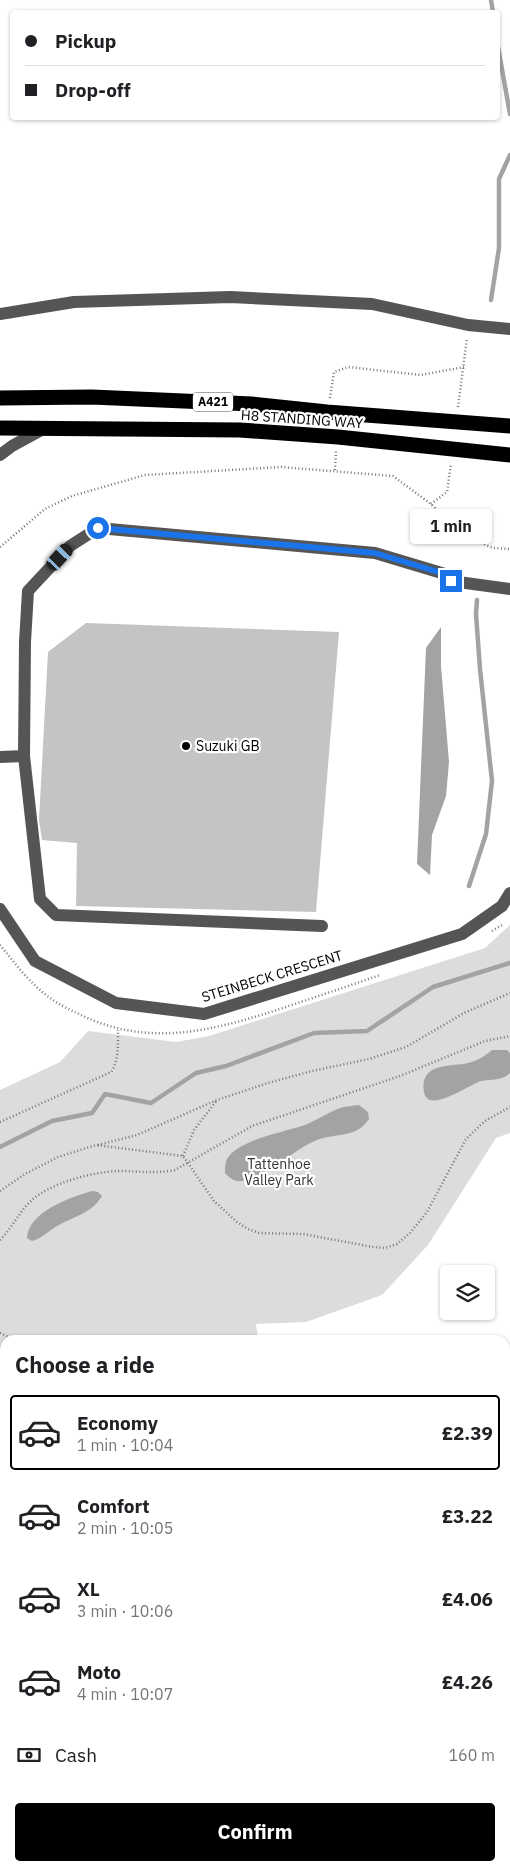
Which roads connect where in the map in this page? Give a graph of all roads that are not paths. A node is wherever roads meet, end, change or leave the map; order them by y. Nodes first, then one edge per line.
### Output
1 (0, 314) edge
2 (510, 329) edge
3 (0, 398) edge
4 (510, 426) edge
5 (0, 428) edge
6 (45, 428) junction
7 (0, 455) edge
8 (510, 455) edge
9 (510, 589) edge
10 (24, 756) junction
11 (0, 757) edge
12 (510, 893) edge
13 (0, 909) edge
14 (322, 926) dead end

1 - 2 street
3 - 4 highway, H8 STANDING WAY / A421
5 - 6 highway, H8 STANDING WAY / A421
6 - 7 street
6 - 8 highway, H8 STANDING WAY / A421
9 - 10 street
10 - 11 street
10 - 14 street
12 - 13 street, STEINBECK CRESCENT

